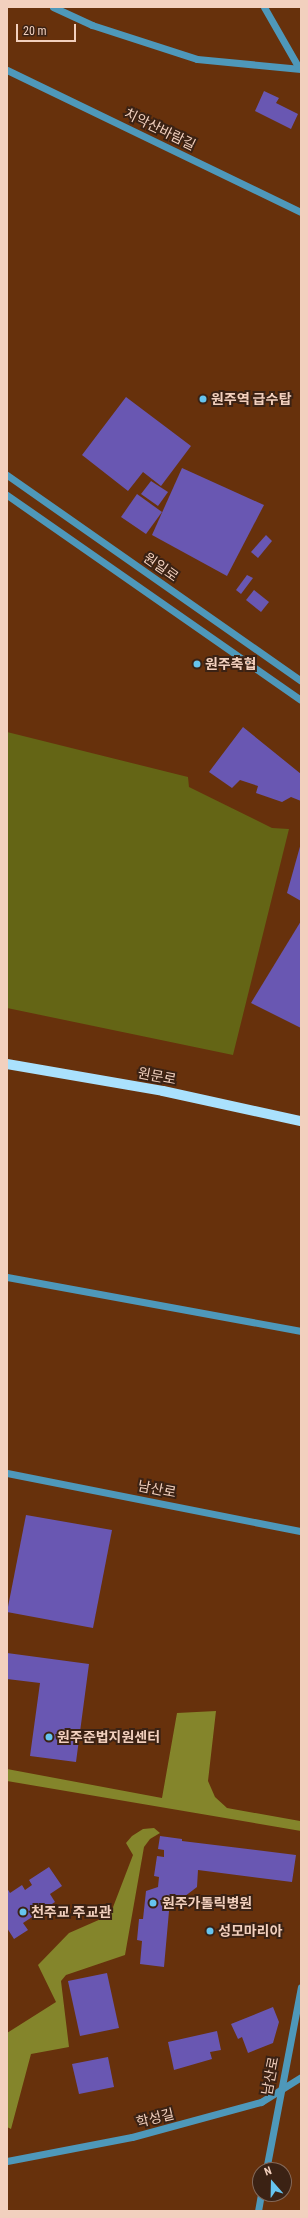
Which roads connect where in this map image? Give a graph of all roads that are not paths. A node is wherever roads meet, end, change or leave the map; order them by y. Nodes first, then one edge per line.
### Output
1 (53, 7) edge
2 (264, 7) edge
3 (300, 68) edge
4 (7, 70) edge
5 (301, 212) edge
6 (7, 475) edge
7 (7, 495) edge
8 (301, 681) edge
9 (301, 700) edge
10 (7, 1064) edge
11 (301, 1121) edge
12 (7, 1277) edge
13 (301, 1331) edge
14 (7, 1473) edge
15 (301, 1531) edge
16 (301, 1987) edge
17 (301, 2077) edge
18 (281, 2088) junction
19 (7, 2162) edge
20 (267, 2162) edge

1 - 3 street
2 - 3 street
4 - 5 street, 치악산바람길
6 - 8 street, 원일로
7 - 9 street, 원일로
10 - 11 main road, 원문로
12 - 13 street
14 - 15 street, 남산로
16 - 18 street, 남산로
17 - 18 street, 학성길
18 - 19 street, 학성길
18 - 20 street, 남산로

